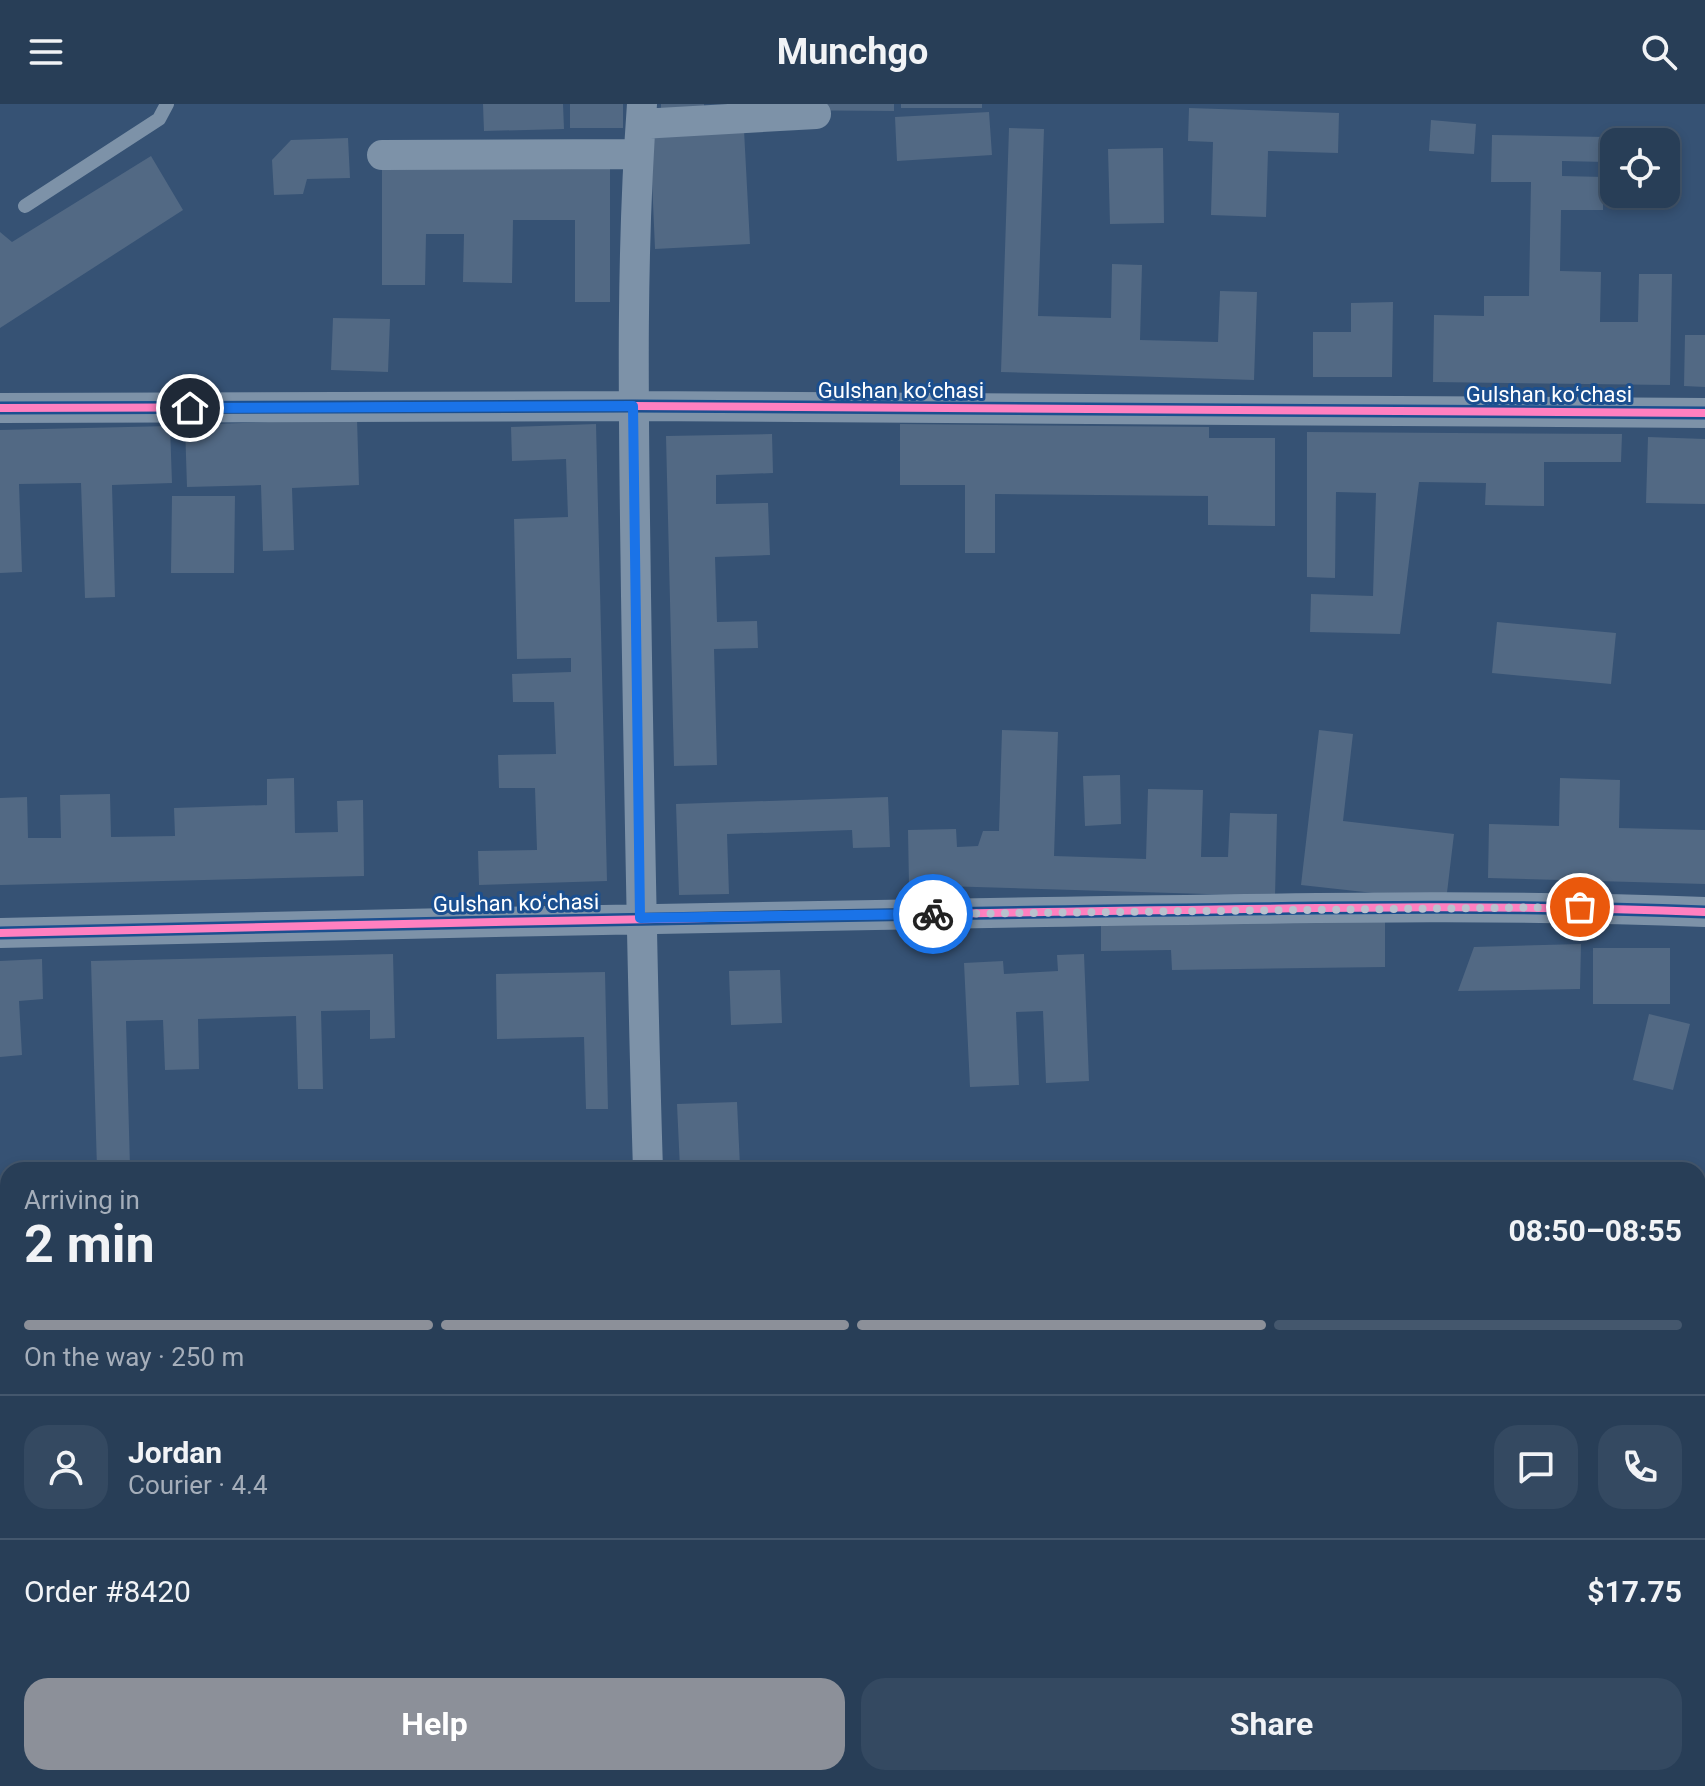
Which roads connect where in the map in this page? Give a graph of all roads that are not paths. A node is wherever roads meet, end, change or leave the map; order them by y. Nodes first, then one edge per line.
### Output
1 (167, 104) edge
2 (642, 114) edge
3 (816, 114) dead end
4 (638, 154) junction
5 (382, 155) dead end
6 (25, 206) dead end
7 (633, 406) junction
8 (0, 408) edge
9 (1705, 413) edge
10 (1705, 912) edge
11 (640, 918) junction
12 (0, 933) edge
13 (648, 1162) edge

1 - 6 lane
2 - 3 street
2 - 4 street
4 - 5 street
4 - 7 street
7 - 8 street, Gulshan koʻchasi
7 - 9 street, Gulshan koʻchasi
7 - 11 street
10 - 11 street, Gulshan koʻchasi
11 - 12 street, Gulshan koʻchasi
11 - 13 street

